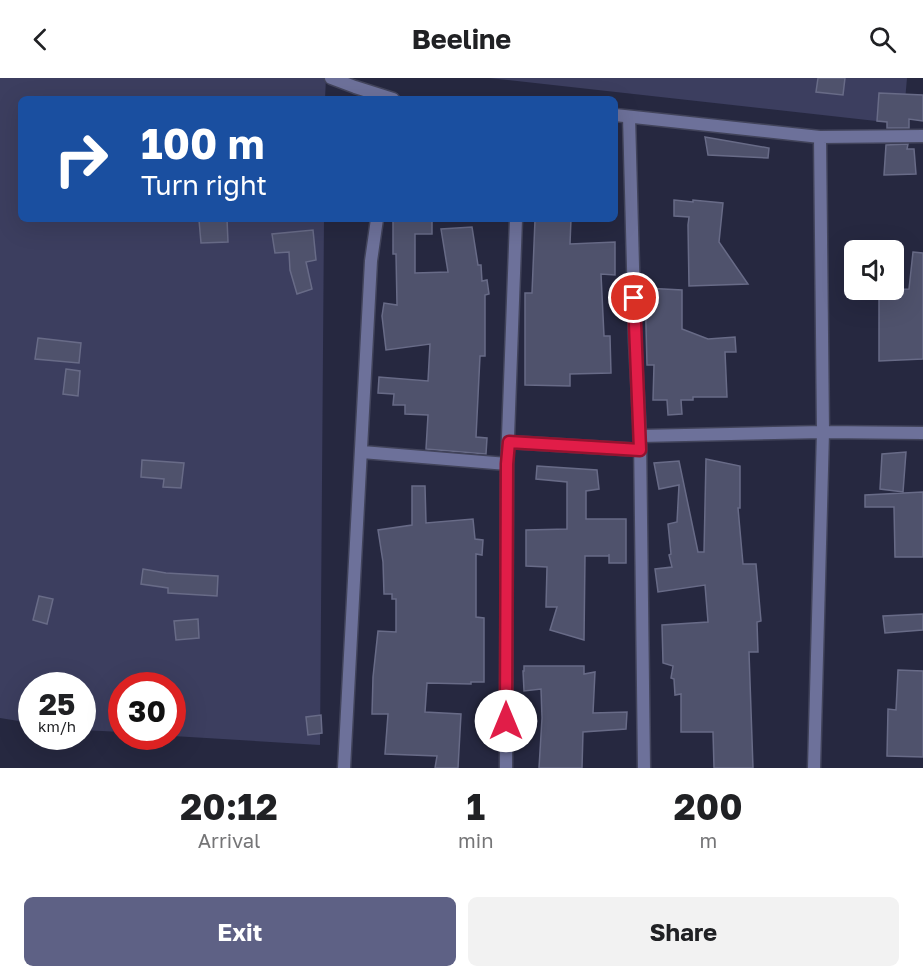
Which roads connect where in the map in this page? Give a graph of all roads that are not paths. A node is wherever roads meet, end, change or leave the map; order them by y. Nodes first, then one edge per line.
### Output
1 (331, 78) edge
2 (384, 96) edge
3 (618, 116) edge
4 (629, 117) junction
5 (923, 136) edge
6 (820, 137) junction
7 (377, 222) edge
8 (516, 222) edge
9 (822, 432) junction
10 (923, 433) edge
11 (640, 436) junction
12 (509, 442) junction
13 (640, 450) junction
14 (362, 452) junction
15 (507, 464) junction
16 (344, 768) edge
17 (506, 768) edge
18 (644, 768) edge
19 (814, 768) edge

1 - 2 street
3 - 4 street
4 - 6 street
4 - 11 street
5 - 6 street
6 - 9 street
7 - 14 street
8 - 12 street
9 - 10 street
9 - 11 street
9 - 19 street
11 - 13 street
12 - 13 street
12 - 15 street
13 - 18 street
14 - 15 street
14 - 16 street
15 - 17 street

